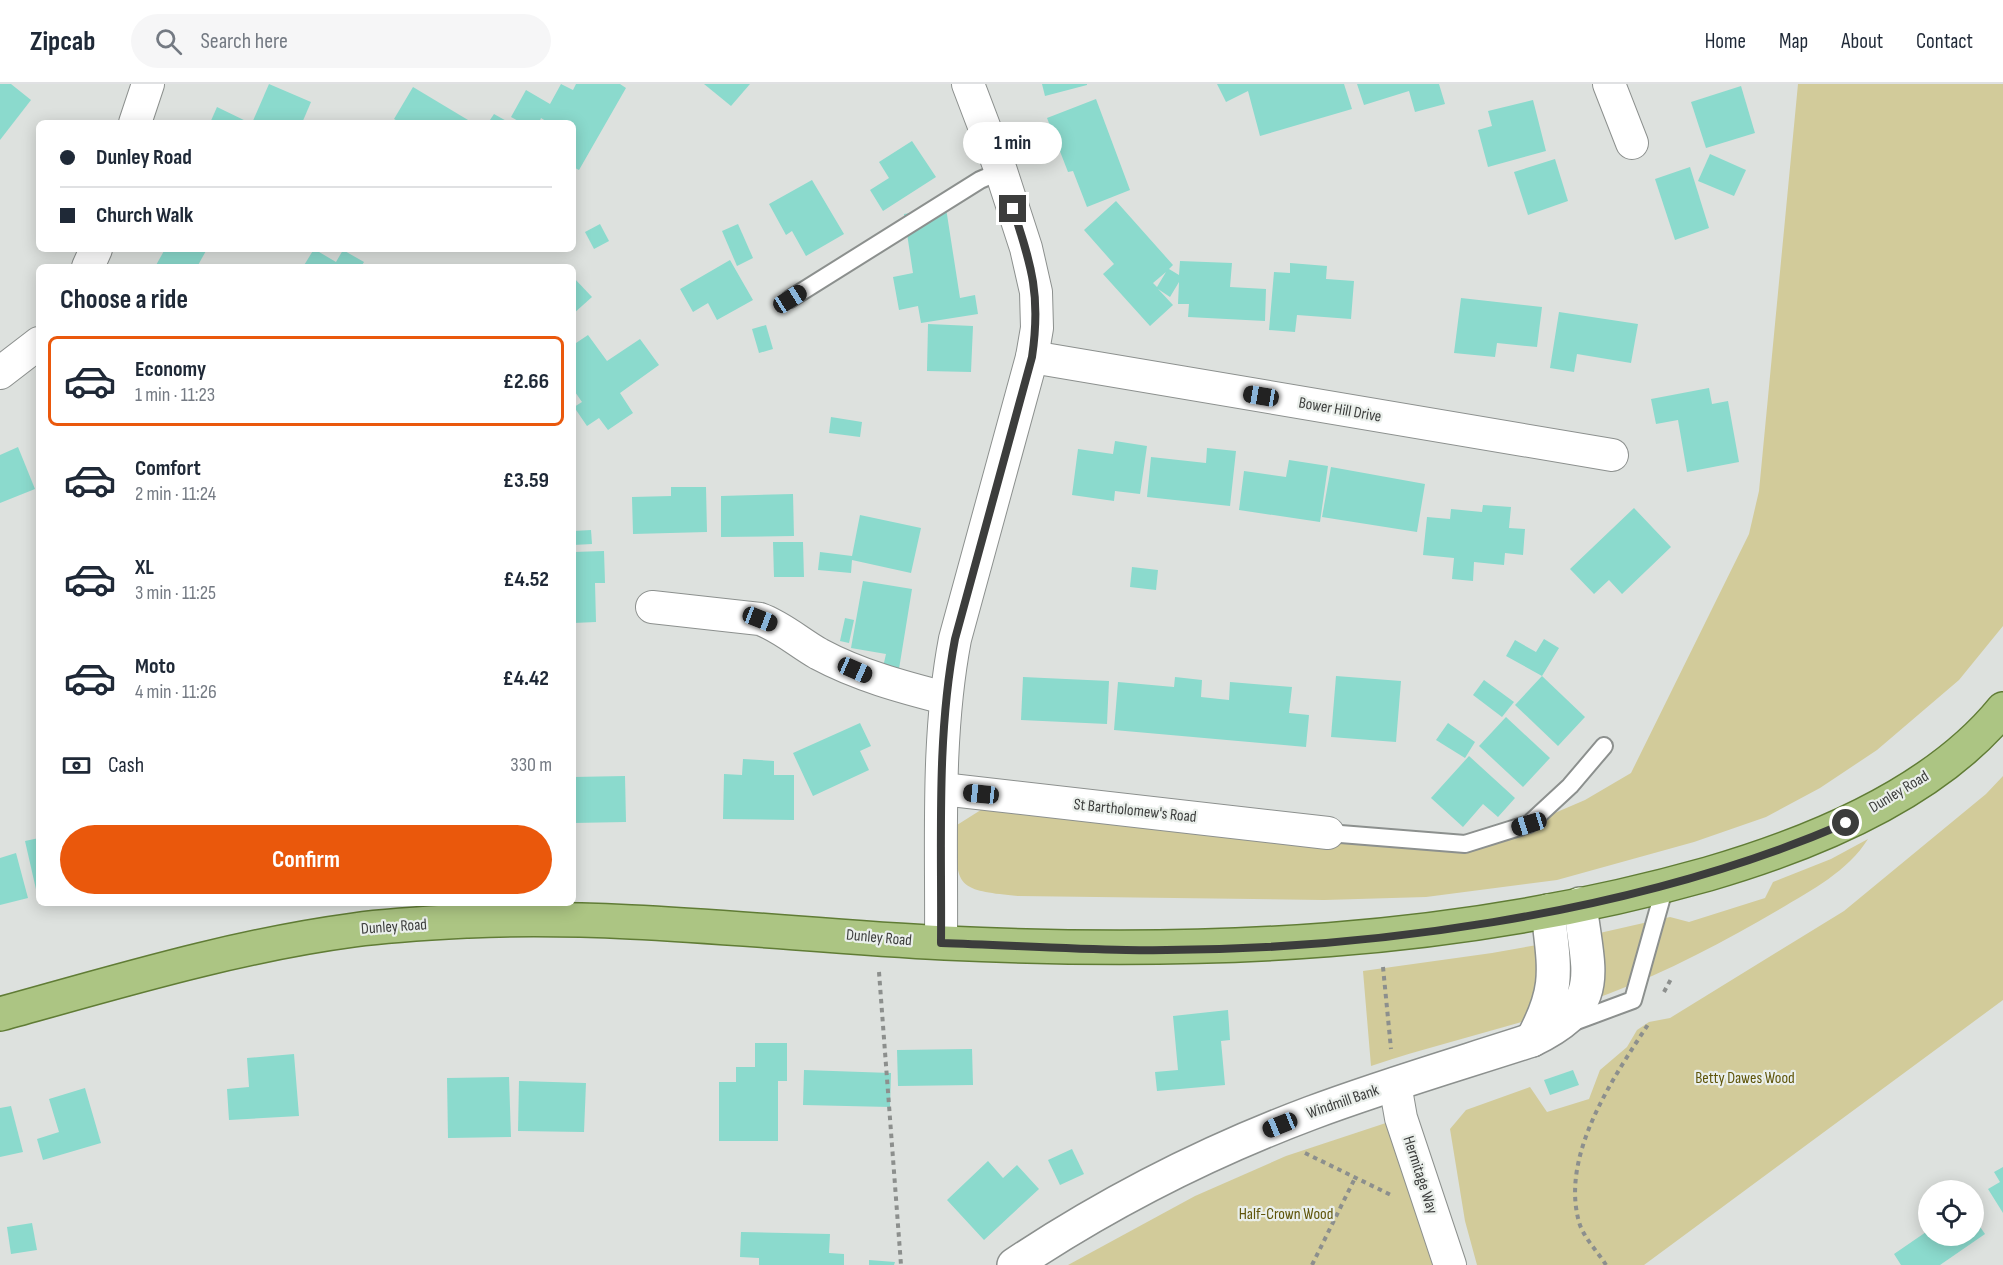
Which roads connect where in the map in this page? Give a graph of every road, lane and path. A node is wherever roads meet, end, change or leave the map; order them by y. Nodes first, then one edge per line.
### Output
1 (148, 84) edge
2 (968, 84) edge
3 (1609, 84) edge
4 (136, 120) edge
5 (1632, 143) dead end
6 (1001, 171) junction
7 (790, 299) dead end
8 (36, 345) edge
9 (1032, 357) junction
10 (0, 373) edge
11 (1612, 455) dead end
12 (652, 607) dead end
13 (945, 699) junction
14 (2003, 709) edge
15 (1604, 746) dead end
16 (942, 789) junction
17 (1328, 833) joint
18 (1665, 886) junction
19 (1580, 904) junction
20 (1548, 911) junction
21 (1380, 936) junction
22 (879, 938) junction
23 (941, 943) junction
24 (1671, 979) dead end
25 (1662, 996) dead end
26 (0, 1014) edge
27 (1653, 1014) dead end
28 (1544, 1034) junction
29 (1395, 1084) junction
30 (1265, 1132) junction
31 (1355, 1178) junction
32 (1432, 1214) junction
33 (901, 1265) edge
34 (1014, 1265) edge
35 (1312, 1265) edge
36 (1450, 1265) edge
37 (1606, 1265) edge

1 - 4 street
2 - 6 street
3 - 5 street
6 - 7 lane
6 - 9 street
8 - 10 street
9 - 11 street, Bower Hill Drive
9 - 13 street
12 - 13 street
13 - 16 street
14 - 18 main road, Dunley Road
15 - 17 lane
16 - 17 street, St Bartholomew's Road
16 - 23 street
18 - 19 main road, Dunley Road
18 - 28 lane
19 - 20 main road, Dunley Road
19 - 28 main road
20 - 21 main road, Dunley Road
20 - 28 main road
21 - 23 main road, Dunley Road
21 - 29 path
22 - 23 main road, Dunley Road
22 - 26 main road, Dunley Road
22 - 33 path
24 - 25 path
27 - 37 path
28 - 29 main road, Windmill Bank
29 - 30 main road, Windmill Bank
29 - 32 street, Hermitage Way
30 - 31 path
30 - 34 main road, Windmill Bank
31 - 32 path
31 - 35 path
32 - 36 street, Hermitage Way

